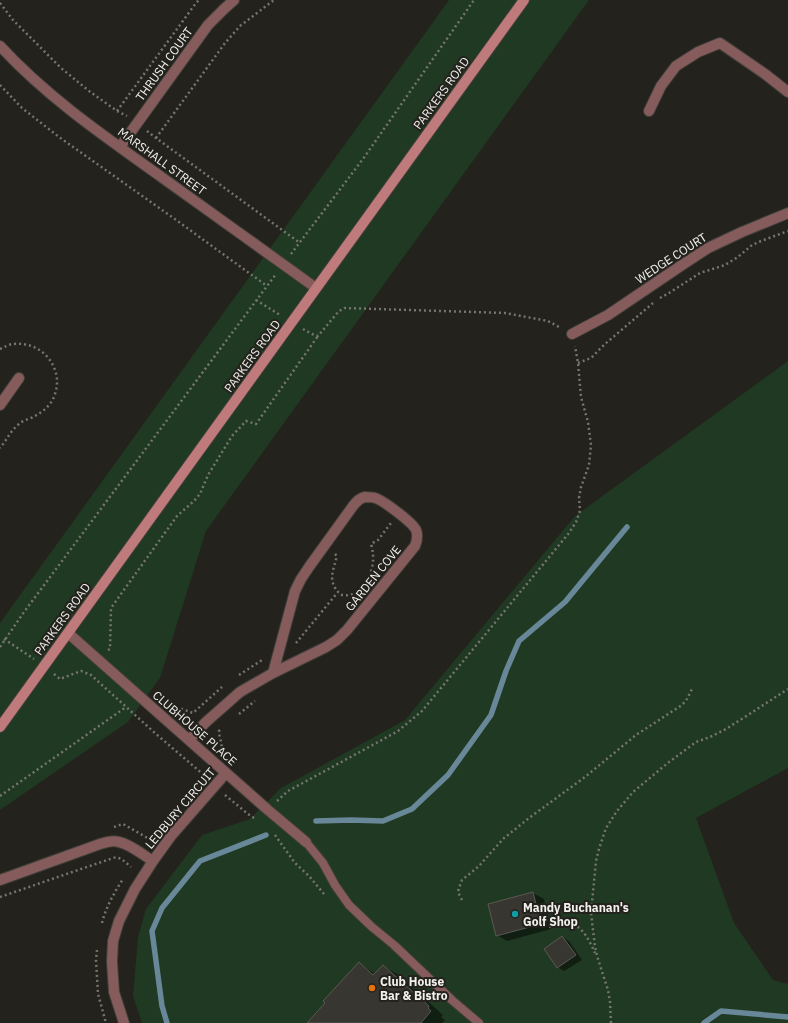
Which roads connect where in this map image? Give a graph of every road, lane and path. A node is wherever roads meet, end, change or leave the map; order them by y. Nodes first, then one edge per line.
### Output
1 (199, 0) edge
2 (234, 0) edge
3 (274, 0) edge
4 (474, 0) edge
5 (524, 0) edge
6 (0, 46) edge
7 (0, 85) edge
8 (788, 92) edge
9 (117, 111) dead end
10 (649, 111) dead end
11 (156, 138) dead end
12 (120, 147) junction
13 (788, 213) edge
14 (788, 231) edge
15 (283, 264) junction
16 (266, 286) junction
17 (316, 288) junction
18 (256, 300) junction
19 (291, 323) junction
20 (572, 334) junction
21 (318, 336) junction
22 (0, 349) edge
23 (578, 363) junction
24 (19, 378) dead end
25 (0, 405) edge
26 (0, 448) edge
27 (324, 547) junction
28 (338, 592) dead end
29 (68, 633) junction
30 (4, 639) junction
31 (0, 647) edge
32 (263, 658) dead end
33 (99, 661) junction
34 (44, 666) junction
35 (88, 673) junction
36 (273, 673) junction
37 (234, 678) dead end
38 (224, 686) dead end
39 (692, 689) dead end
40 (788, 689) edge
41 (126, 707) junction
42 (167, 721) junction
43 (0, 727) edge
44 (156, 734) junction
45 (189, 740) junction
46 (226, 773) junction
47 (215, 786) junction
48 (0, 796) edge
49 (268, 810) junction
50 (274, 834) dead end
51 (306, 842) joint
52 (153, 861) junction
53 (131, 867) dead end
54 (0, 880) edge
55 (0, 897) edge
56 (327, 898) dead end
57 (462, 900) dead end
58 (550, 927) dead end
59 (598, 959) junction
60 (124, 1023) edge
61 (480, 1023) edge
62 (611, 1023) edge

1 - 9 path
2 - 12 street, THRUSH COURT
3 - 11 path
4 - 15 path
5 - 17 main road, PARKERS ROAD
6 - 12 street, MARSHALL STREET
7 - 16 path
8 - 10 street
12 - 15 street, MARSHALL STREET
13 - 20 street, WEDGE COURT
14 - 23 path
15 - 16 path
15 - 17 street, MARSHALL STREET
16 - 18 path
17 - 19 main road, PARKERS ROAD
18 - 19 path
18 - 30 path
19 - 21 path
19 - 29 main road, PARKERS ROAD
20 - 21 path
20 - 23 path
21 - 33 path
22 - 26 path
23 - 49 path
24 - 25 street
27 - 28 path
27 - 36 street, GARDEN COVE
27 - 36 street, GARDEN COVE
29 - 33 street, CLUBHOUSE PLACE
29 - 34 main road, PARKERS ROAD
30 - 31 path
30 - 34 path
32 - 37 path
33 - 35 path
33 - 42 street, CLUBHOUSE PLACE
34 - 35 path
34 - 43 main road, PARKERS ROAD
35 - 41 path
36 - 45 street, GARDEN COVE
38 - 42 path
39 - 57 path
40 - 59 path
41 - 44 path
41 - 48 path
42 - 44 path
42 - 45 street, CLUBHOUSE PLACE
44 - 47 path
45 - 46 street, CLUBHOUSE PLACE
46 - 47 street, LEDBURY CIRCUIT
46 - 49 street, CLUBHOUSE PLACE
47 - 49 path
47 - 52 street, LEDBURY CIRCUIT
49 - 51 street, CLUBHOUSE PLACE
50 - 56 path
51 - 61 lane
52 - 54 street, LEDBURY CIRCUIT
52 - 60 street, LEDBURY CIRCUIT
53 - 55 path
58 - 59 path
59 - 62 path

